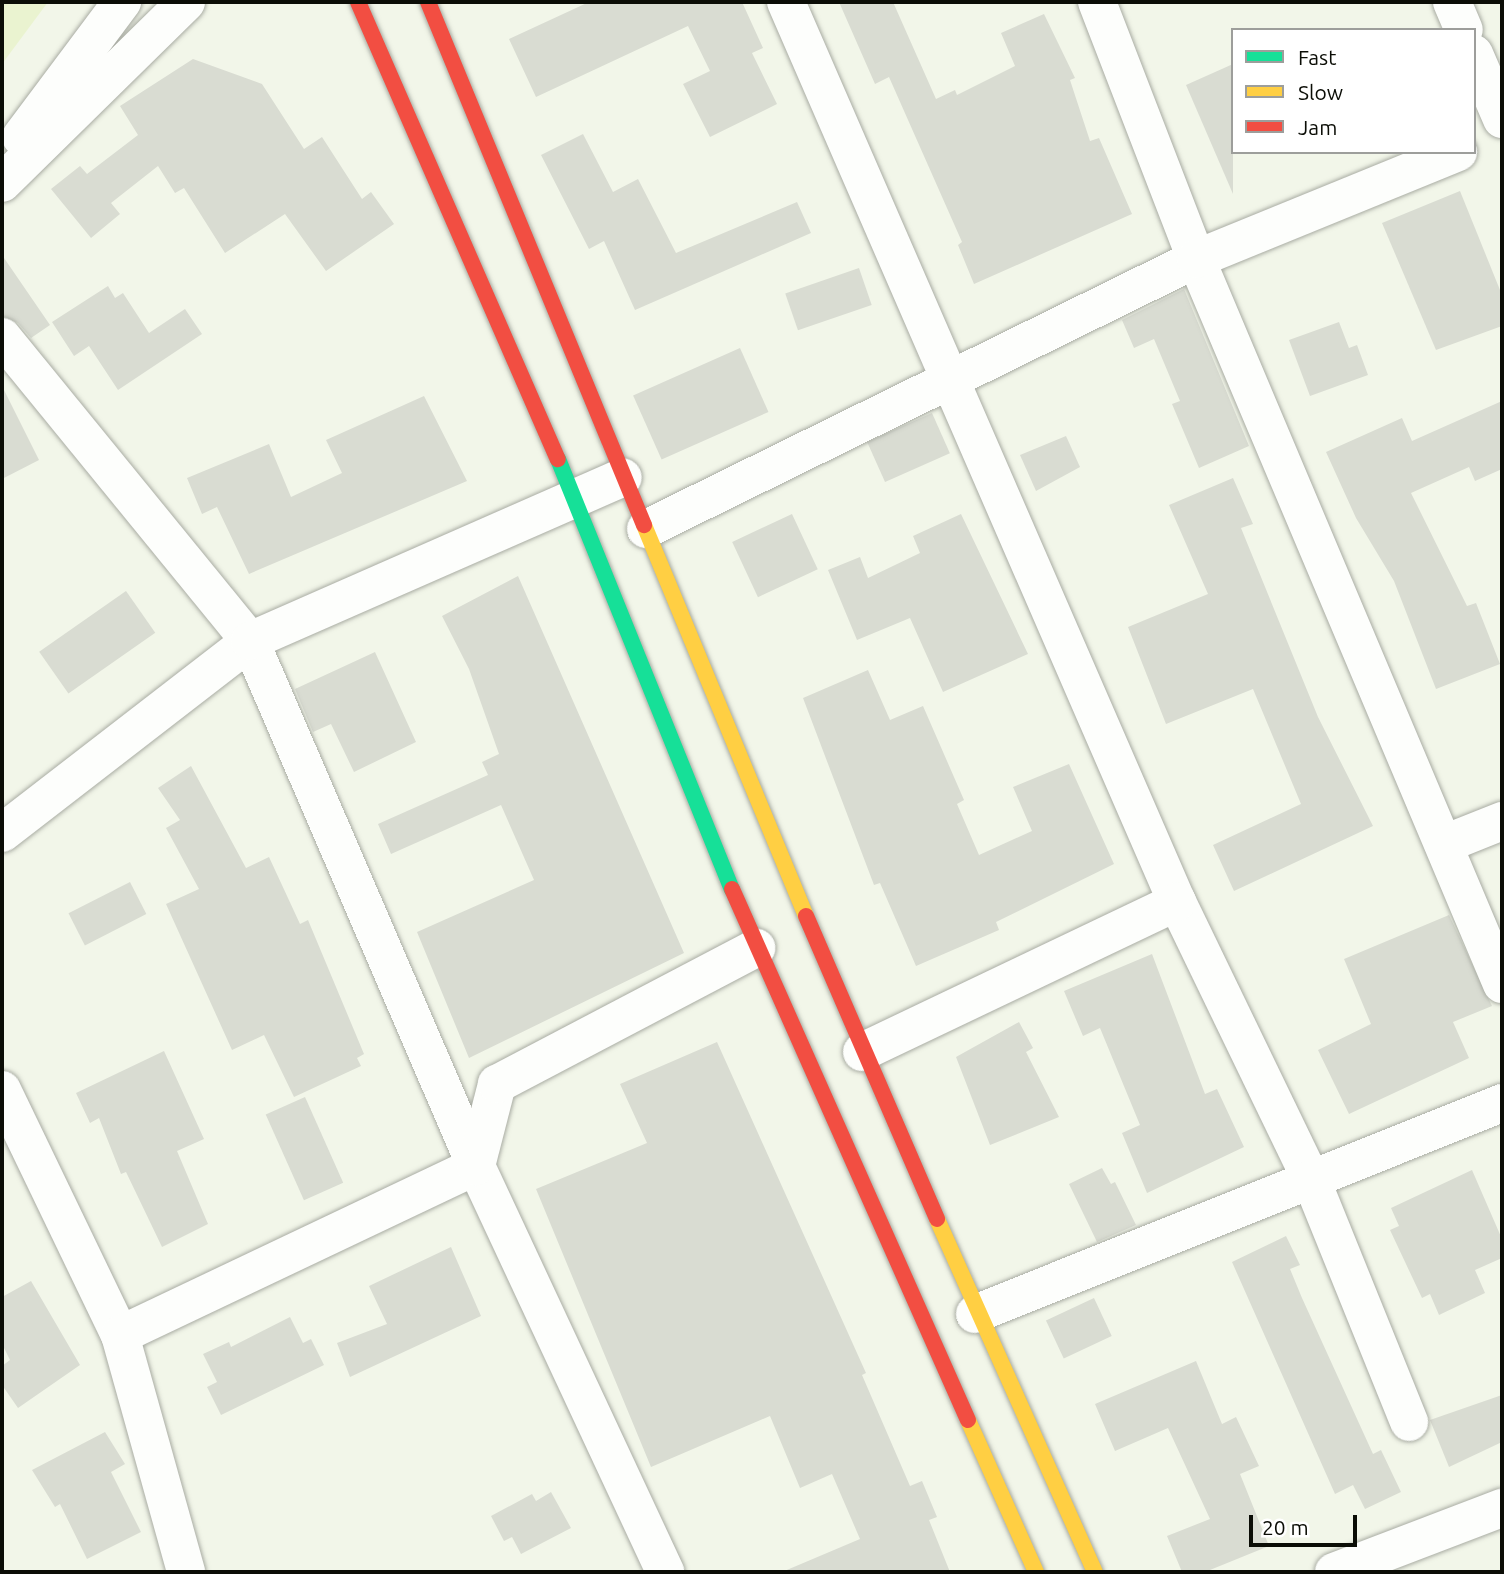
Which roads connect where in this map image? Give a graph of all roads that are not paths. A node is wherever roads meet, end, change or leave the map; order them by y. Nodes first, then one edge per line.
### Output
1 (122, 2) edge
2 (186, 2) edge
3 (358, 2) edge
4 (428, 2) edge
5 (786, 2) edge
6 (1097, 2) edge
7 (1452, 2) edge
8 (1463, 28) edge
9 (1476, 59) edge
10 (1502, 119) edge
11 (1502, 134) edge
12 (1476, 144) edge
13 (1453, 154) edge
14 (2, 162) edge
15 (2, 183) edge
16 (1196, 259) junction
17 (2, 337) edge
18 (947, 378) junction
19 (622, 477) junction
20 (576, 499) junction
21 (646, 529) junction
22 (250, 641) junction
23 (1502, 821) edge
24 (2, 833) edge
25 (1447, 843) junction
26 (1177, 902) junction
27 (756, 948) junction
28 (1502, 984) edge
29 (862, 1052) junction
30 (2, 1090) edge
31 (1502, 1103) edge
32 (477, 1166) junction
33 (1311, 1179) junction
34 (975, 1314) junction
35 (120, 1335) junction
36 (1409, 1422) dead end
37 (1502, 1508) edge
38 (186, 1572) edge
39 (665, 1572) edge
40 (1037, 1572) edge
41 (1095, 1572) edge
42 (1334, 1572) edge

1 - 14 street
2 - 15 street
3 - 20 street
4 - 19 street
5 - 18 street
6 - 16 street
7 - 8 street
9 - 10 street
11 - 12 street
13 - 16 street
16 - 18 street
16 - 25 street
17 - 22 street
18 - 21 street
18 - 26 street
19 - 20 street
19 - 21 street
20 - 22 street
20 - 27 street
21 - 29 street
22 - 24 street
22 - 32 street
23 - 25 street
25 - 28 street
26 - 29 street
26 - 33 street
27 - 32 street
27 - 40 street
29 - 34 street
30 - 35 street
31 - 33 street
32 - 35 street
32 - 39 street
33 - 34 street
33 - 36 street
34 - 41 street
35 - 38 street
37 - 42 street

